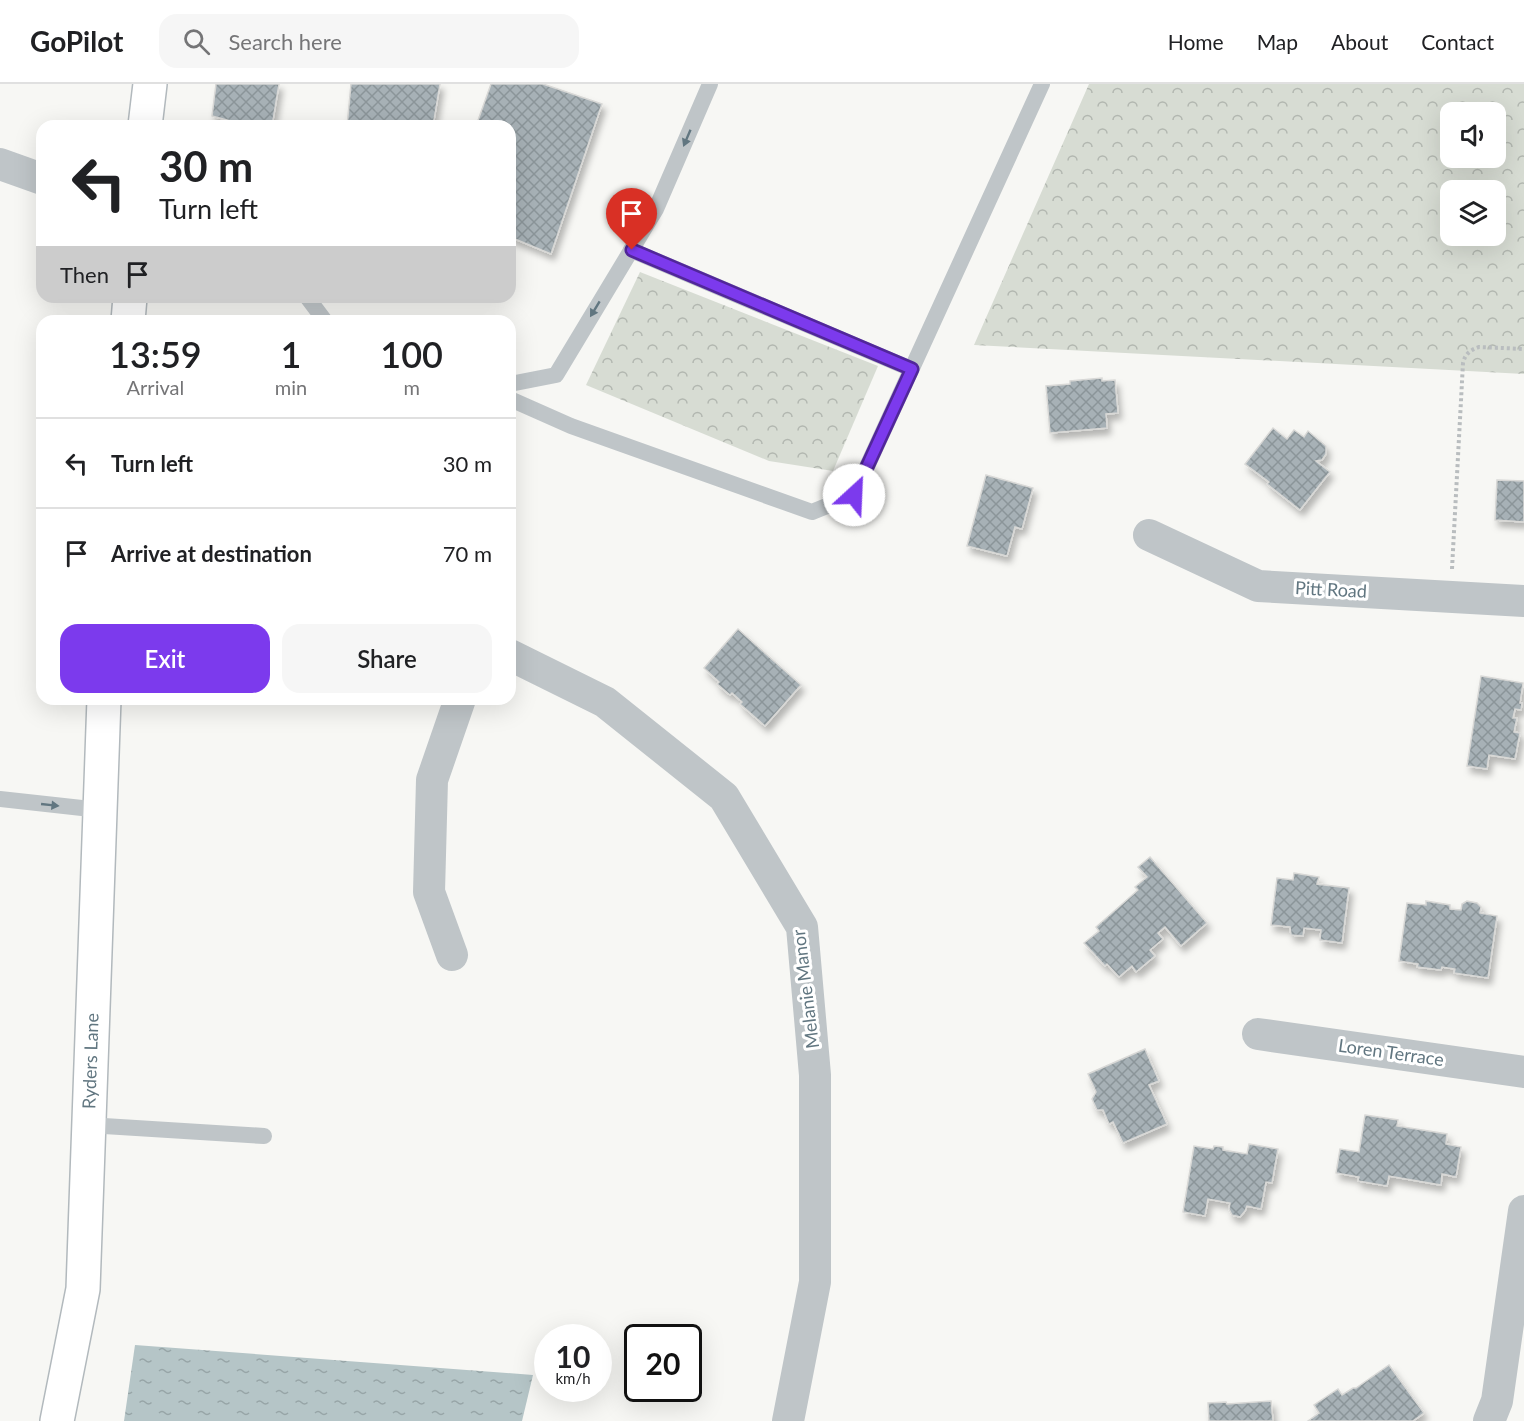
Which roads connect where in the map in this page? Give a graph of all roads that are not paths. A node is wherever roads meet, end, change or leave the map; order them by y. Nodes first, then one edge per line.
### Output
1 (150, 84) edge
2 (710, 84) edge
3 (1042, 84) edge
4 (146, 120) edge
5 (0, 164) edge
6 (36, 177) edge
7 (632, 250) junction
8 (912, 369) junction
9 (516, 383) edge
10 (516, 402) edge
11 (1149, 535) dead end
12 (1524, 601) edge
13 (516, 658) edge
14 (104, 705) edge
15 (458, 705) edge
16 (0, 799) edge
17 (100, 810) junction
18 (452, 956) dead end
19 (1258, 1034) dead end
20 (1524, 1072) edge
21 (88, 1125) junction
22 (264, 1136) dead end
23 (1524, 1211) edge
24 (57, 1421) edge
25 (788, 1421) edge
26 (1489, 1421) edge

1 - 4 main road
2 -> 7 lane
3 - 8 lane
5 - 6 street
7 - 8 lane
7 -> 9 lane
8 - 10 lane
11 - 12 street, Pitt Road
13 - 25 street, Melanie Manor
14 - 17 main road, Ryders Lane
15 - 18 street
16 -> 17 lane
17 - 21 main road, Ryders Lane
19 - 20 street, Loren Terrace
21 - 22 lane
21 - 24 main road, Ryders Lane
23 - 26 street

